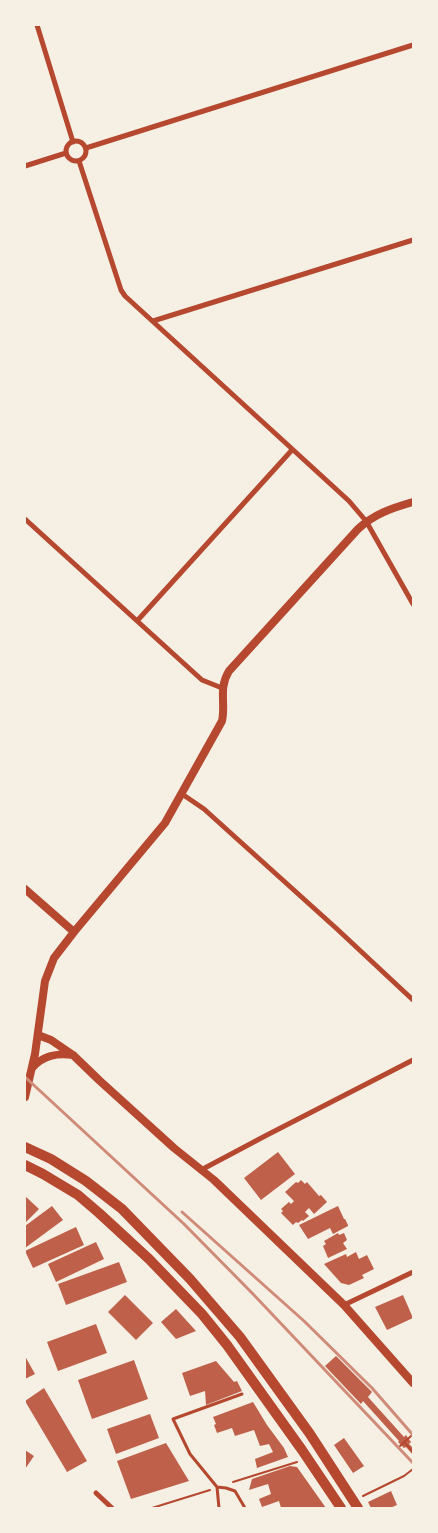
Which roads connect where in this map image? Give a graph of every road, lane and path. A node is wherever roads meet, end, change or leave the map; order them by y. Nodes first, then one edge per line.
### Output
1 (37, 25) edge
2 (413, 45) edge
3 (73, 142) junction
4 (86, 148) junction
5 (66, 153) junction
6 (79, 161) junction
7 (25, 166) edge
8 (413, 240) edge
9 (153, 321) junction
10 (292, 450) junction
11 (413, 502) edge
12 (25, 519) edge
13 (366, 521) junction
14 (413, 604) edge
15 (137, 621) junction
16 (222, 688) junction
17 (182, 794) junction
18 (25, 889) edge
19 (74, 932) junction
20 (413, 1000) edge
21 (38, 1035) junction
22 (73, 1055) junction
23 (38, 1056) junction
24 (413, 1060) edge
25 (25, 1097) edge
26 (25, 1147) edge
27 (25, 1165) edge
28 (201, 1170) junction
29 (413, 1272) edge
30 (344, 1305) junction
31 (413, 1383) edge
32 (242, 1394) dead end
33 (411, 1436) dead end
34 (404, 1442) junction
35 (400, 1446) dead end
36 (413, 1452) edge
37 (296, 1462) dead end
38 (413, 1469) edge
39 (217, 1487) junction
40 (205, 1491) dead end
41 (96, 1493) dead end
42 (363, 1496) dead end
43 (112, 1508) edge
44 (152, 1508) edge
45 (219, 1508) edge
46 (245, 1508) edge
47 (341, 1508) edge
48 (358, 1508) edge

1 - 3 street
2 - 4 street
3 - 4 street
3 - 5 street
4 - 6 street
5 - 6 street
5 - 7 street
6 - 9 street
8 - 9 street
9 - 10 street
10 - 13 street
10 - 15 street
11 - 13 street
12 - 15 street
13 - 14 street
13 - 16 street
15 - 16 street
16 - 17 street
17 - 19 street
17 - 20 street
18 - 19 street
19 - 21 street
21 - 22 street
21 - 23 street
22 - 23 street
22 - 28 street
23 - 25 street
24 - 28 street
26 - 48 highway
27 - 47 highway
28 - 30 street
29 - 30 street
30 - 31 street
32 - 39 lane
33 - 34 path
34 - 35 path
34 - 36 path
37 - 39 path
38 - 42 path
39 - 45 lane
39 - 46 lane
40 - 44 path
41 - 43 street

